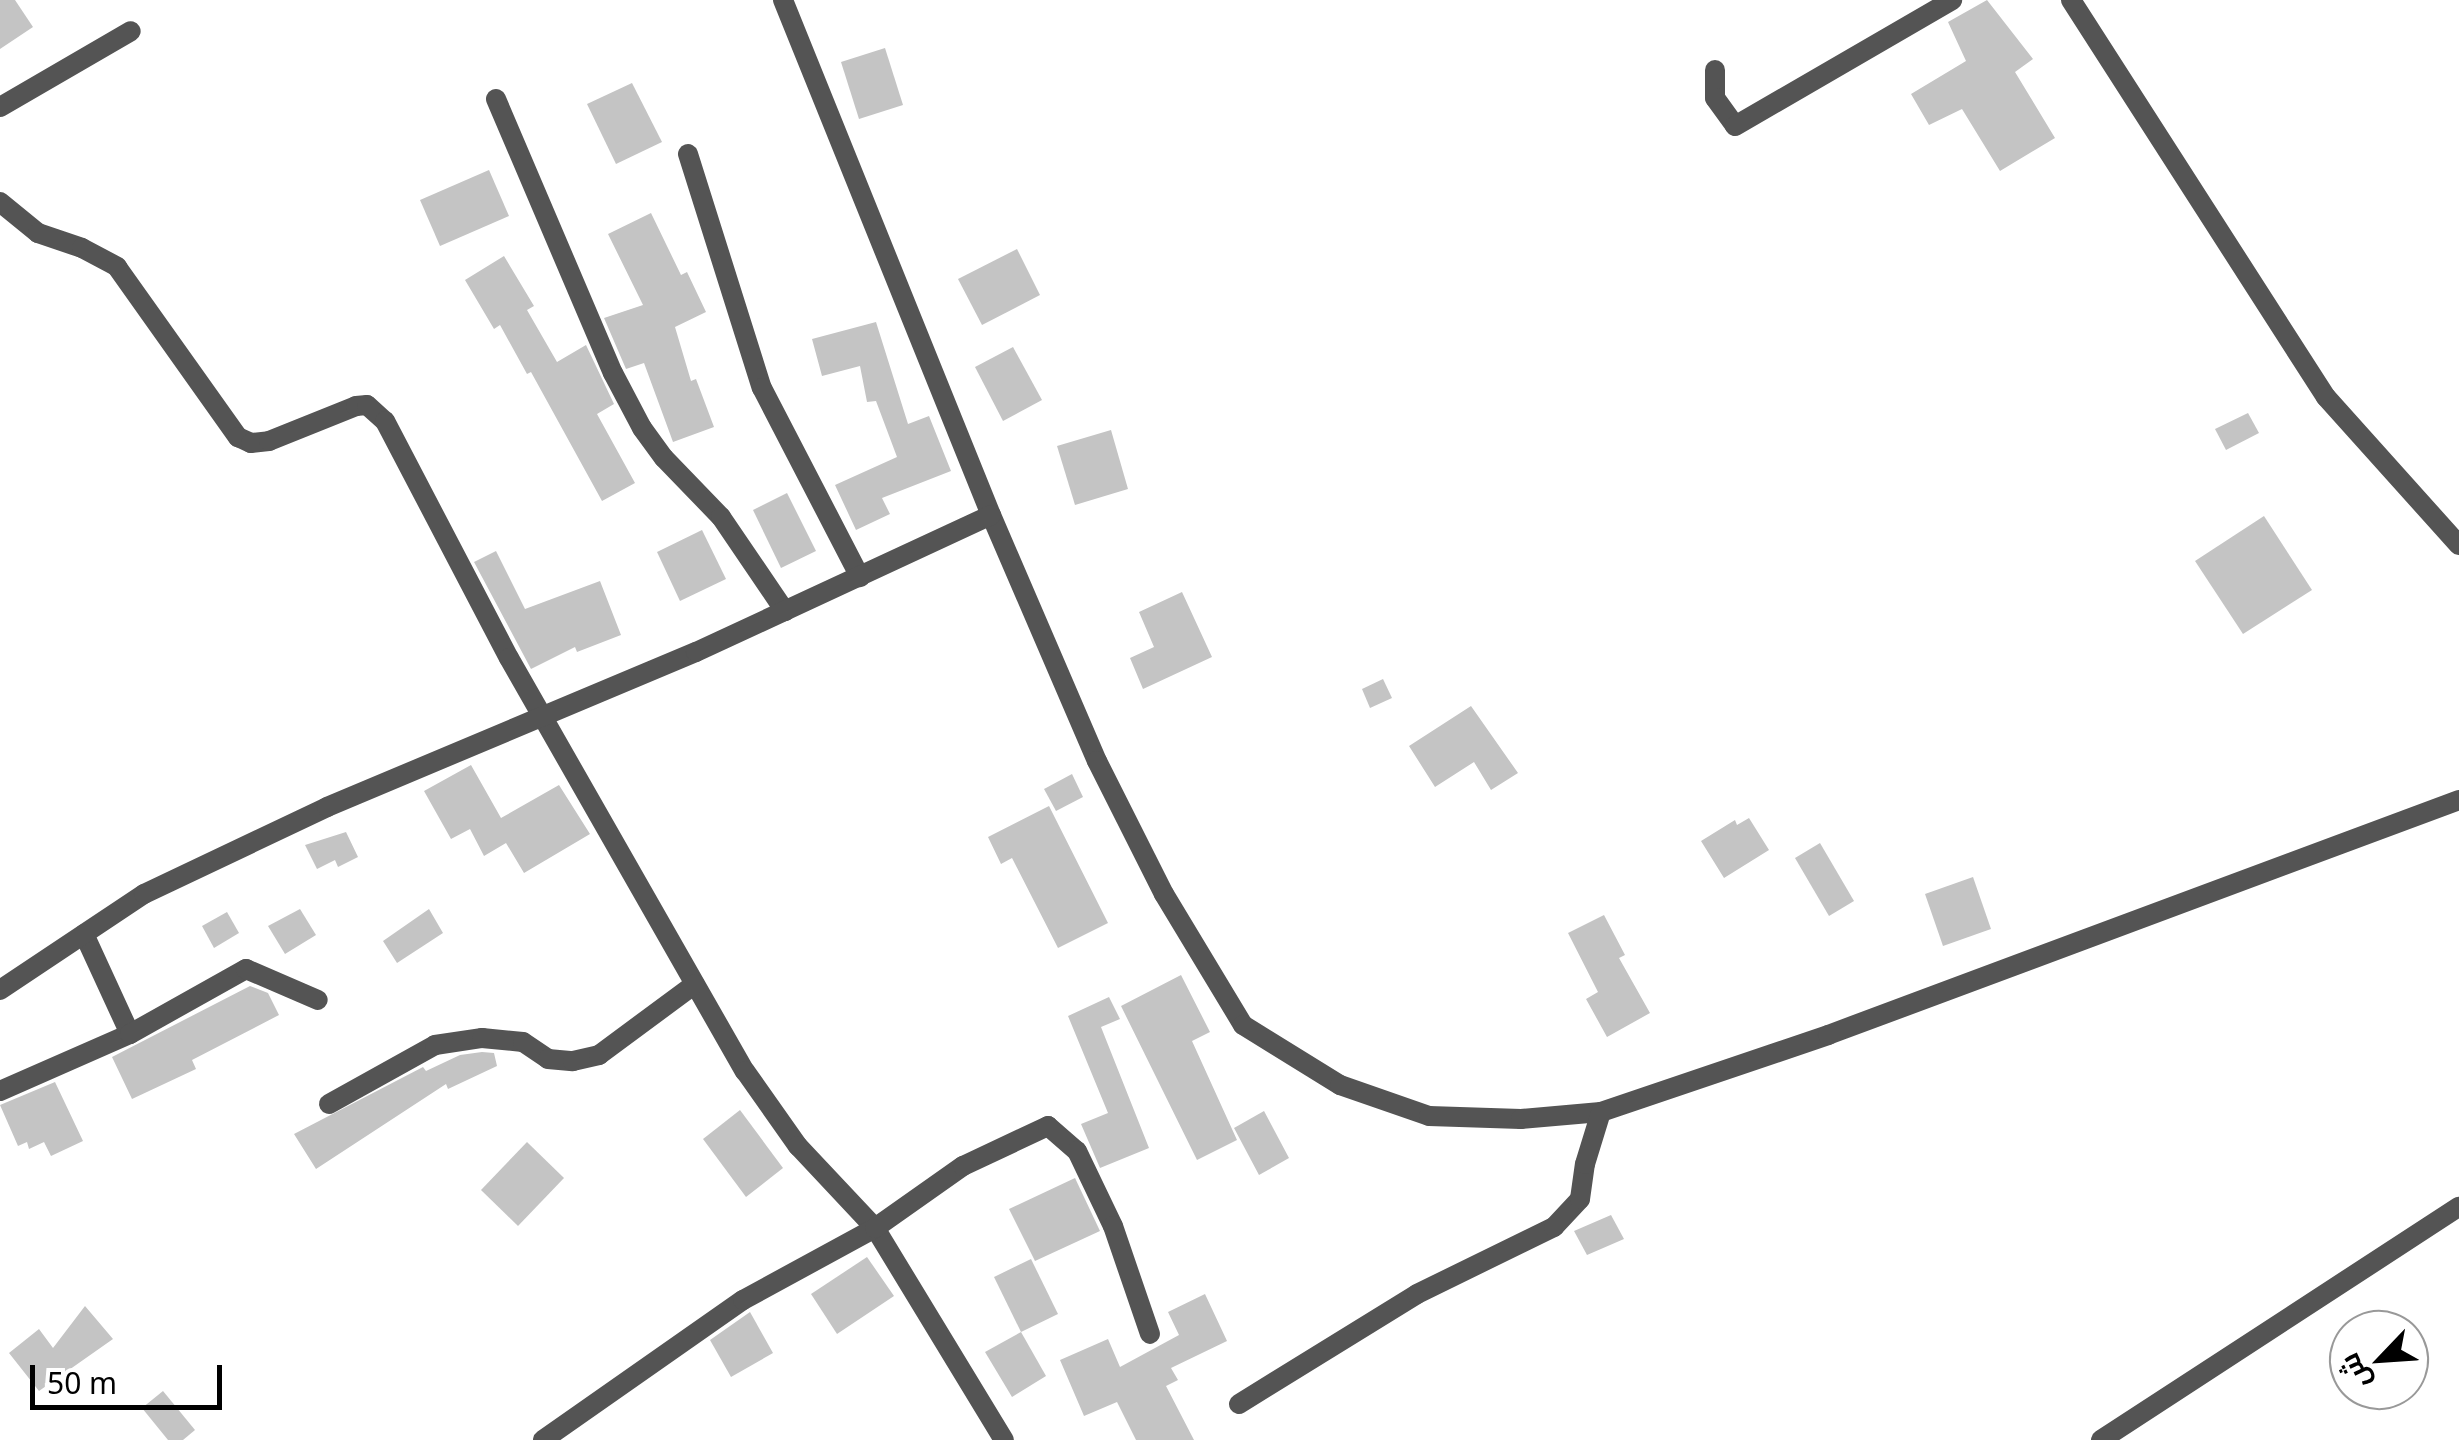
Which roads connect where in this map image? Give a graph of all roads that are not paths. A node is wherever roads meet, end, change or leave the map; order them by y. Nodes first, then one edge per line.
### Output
1 (782, 0) edge
2 (1952, 0) edge
3 (2071, 0) edge
4 (130, 31) dead end
5 (1715, 70) dead end
6 (496, 99) dead end
7 (0, 107) edge
8 (688, 154) dead end
9 (0, 202) edge
10 (990, 515) junction
11 (2459, 545) edge
12 (860, 577) junction
13 (784, 611) junction
14 (543, 718) junction
15 (2459, 800) edge
16 (84, 934) junction
17 (694, 984) junction
18 (0, 990) edge
19 (318, 1000) dead end
20 (130, 1034) junction
21 (0, 1090) edge
22 (329, 1104) dead end
23 (1602, 1112) junction
24 (2459, 1207) edge
25 (875, 1228) junction
26 (1150, 1334) dead end
27 (1238, 1404) dead end
28 (543, 1440) edge
29 (1004, 1440) edge
30 (2101, 1440) edge

1 - 10 street
2 - 5 street
3 - 11 street
4 - 7 street
6 - 13 street
8 - 12 street
9 - 14 street
10 - 12 street
10 - 23 street
12 - 13 street
13 - 14 street
14 - 16 street
14 - 17 street
15 - 23 street
16 - 18 street
16 - 20 street
17 - 22 street
17 - 25 street
19 - 20 street
20 - 21 street
23 - 27 street
24 - 30 street
25 - 26 street
25 - 28 street
25 - 29 street

